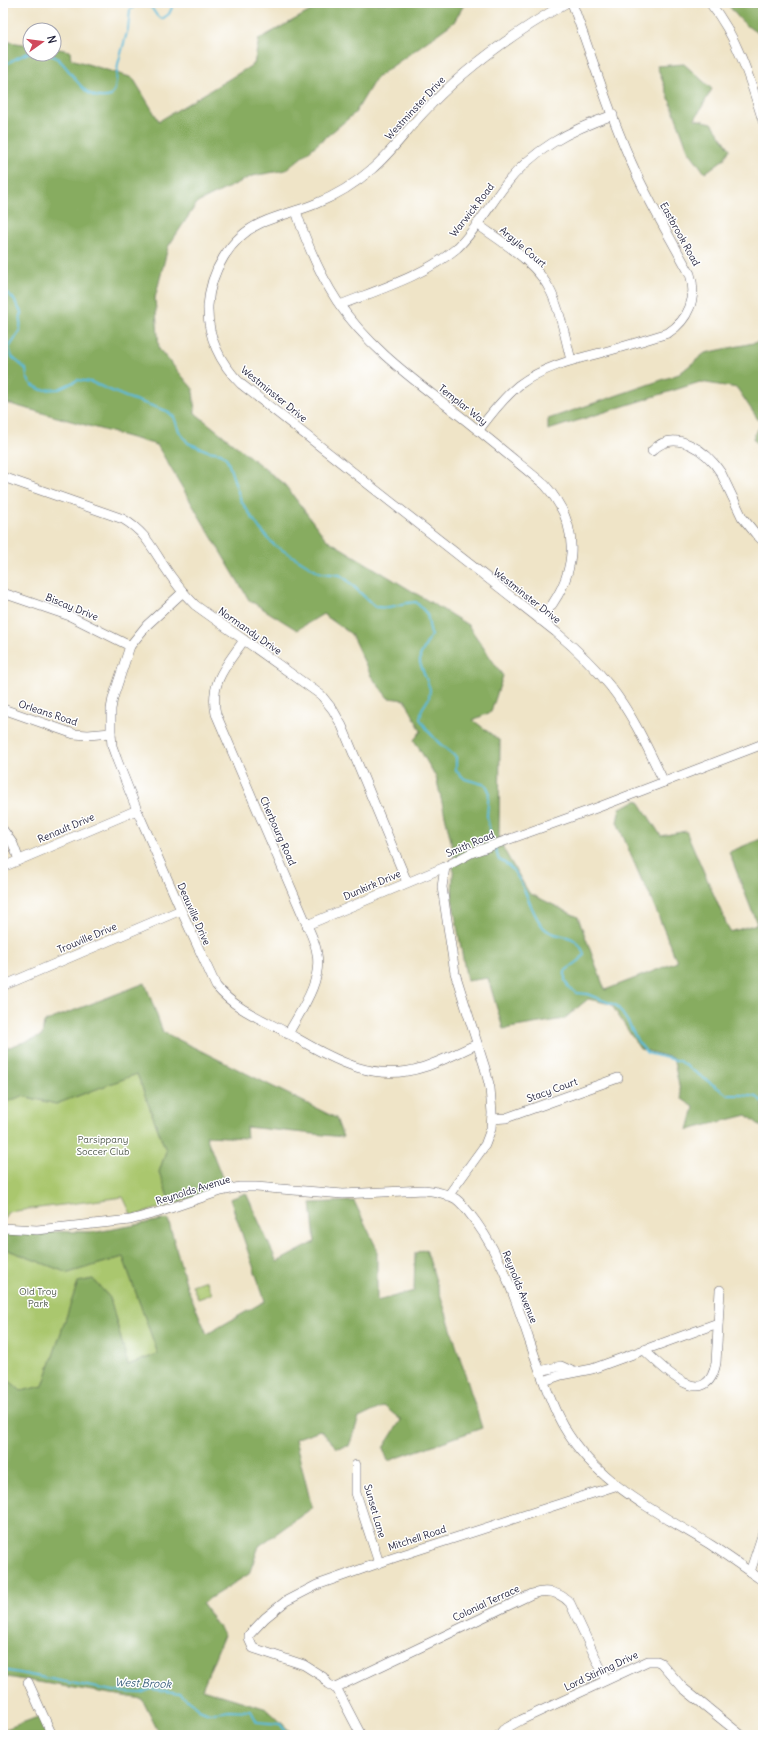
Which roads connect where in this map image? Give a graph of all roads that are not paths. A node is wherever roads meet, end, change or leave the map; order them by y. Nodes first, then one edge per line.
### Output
1 (566, 3) edge
2 (572, 3) edge
3 (710, 3) edge
4 (613, 115) junction
5 (763, 121) edge
6 (296, 211) junction
7 (477, 224) junction
8 (340, 305) junction
9 (571, 360) junction
10 (478, 431) junction
11 (652, 451) dead end
12 (3, 477) edge
13 (763, 541) edge
14 (182, 592) junction
15 (3, 593) edge
16 (540, 620) junction
17 (244, 640) junction
18 (130, 646) junction
19 (3, 709) edge
20 (110, 733) junction
21 (763, 744) edge
22 (664, 782) junction
23 (137, 810) junction
24 (3, 830) edge
25 (19, 860) junction
26 (3, 867) edge
27 (445, 867) junction
28 (408, 882) junction
29 (180, 910) junction
30 (307, 925) junction
31 (3, 986) edge
32 (288, 1034) junction
33 (477, 1044) junction
34 (618, 1078) dead end
35 (492, 1119) junction
36 (448, 1196) junction
37 (3, 1228) edge
38 (720, 1290) dead end
39 (718, 1323) junction
40 (644, 1350) junction
41 (540, 1371) junction
42 (574, 1372) junction
43 (544, 1382) junction
44 (356, 1465) dead end
45 (615, 1486) junction
46 (763, 1534) edge
47 (379, 1563) junction
48 (750, 1572) junction
49 (763, 1581) edge
50 (606, 1680) junction
51 (28, 1682) dead end
52 (335, 1688) junction
53 (739, 1734) edge
54 (52, 1735) edge
55 (361, 1735) edge
56 (499, 1735) edge

1 - 6 street, Westminster Drive
2 - 4 street, Eastbrook Road
3 - 5 street
4 - 7 street, Warwick Road
4 - 9 street, Eastbrook Road
6 - 8 street, Templar Way
6 - 16 street, Westminster Drive
7 - 8 street, Warwick Road
7 - 9 street, Argyle Court
8 - 10 street, Templar Way
9 - 10 street, Eastbrook Road
10 - 16 street, Templar Way
11 - 13 street
12 - 14 street, Normandy Drive
14 - 17 street, Normandy Drive
14 - 18 street, Deauville Drive
15 - 18 street, Biscay Drive
16 - 22 street, Westminster Drive
17 - 28 street, Normandy Drive
17 - 30 street, Cherbourg Road
18 - 20 street, Deauville Drive
19 - 20 street, Orleans Road
20 - 23 street, Deauville Drive
21 - 22 street, Smith Road
22 - 27 street, Smith Road
23 - 25 street, Renault Drive
23 - 29 street, Deauville Drive
24 - 25 street
25 - 26 street, Renault Drive
27 - 28 street, Dunkirk Drive
27 - 33 street, Smith Road
28 - 30 street, Dunkirk Drive
29 - 31 street, Trouville Drive
29 - 32 street, Deauville Drive
30 - 32 street, Cherbourg Road
32 - 33 street, Deauville Drive
33 - 35 street, Smith Road
34 - 35 street, Stacy Court
35 - 36 street, Smith Road
36 - 37 street, Reynolds Avenue
36 - 41 street, Reynolds Avenue
38 - 39 street
39 - 40 street
39 - 40 street
40 - 42 street
41 - 42 street
41 - 43 street, Reynolds Avenue
42 - 43 street
43 - 45 street, Reynolds Avenue
44 - 47 street, Sunset Lane
45 - 47 street, Mitchell Road
45 - 48 street, Reynolds Avenue
46 - 48 street
47 - 52 street, Mitchell Road
48 - 49 street, Reynolds Avenue
50 - 52 street, Colonial Terrace
50 - 53 street, Lord Stirling Drive
50 - 56 street, Lord Stirling Drive
51 - 54 street
52 - 55 street

